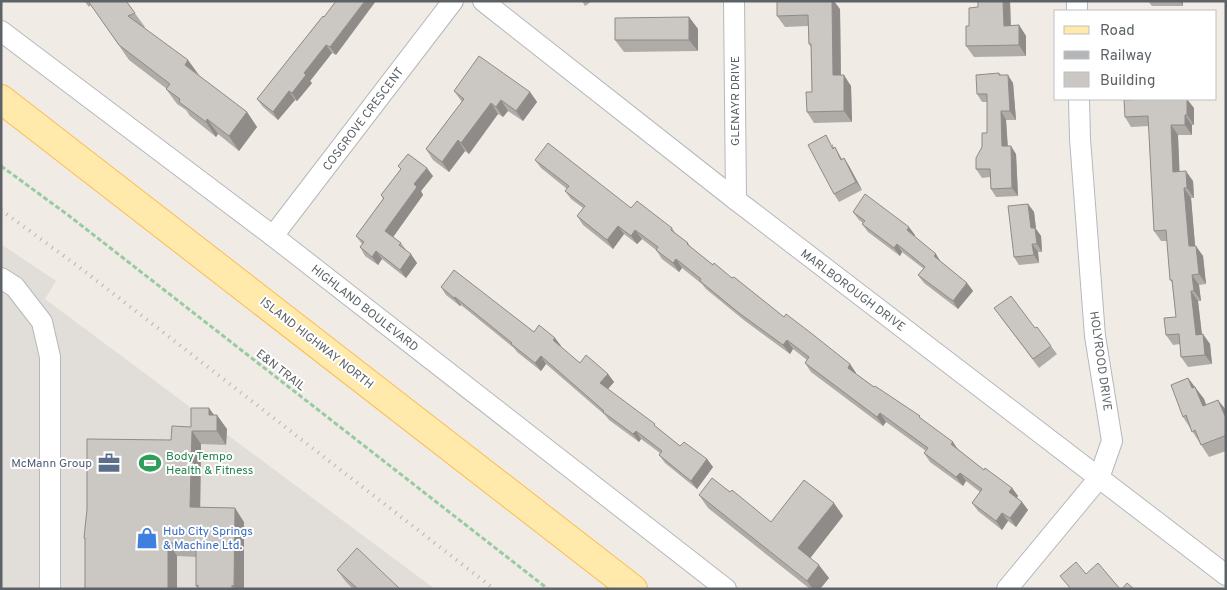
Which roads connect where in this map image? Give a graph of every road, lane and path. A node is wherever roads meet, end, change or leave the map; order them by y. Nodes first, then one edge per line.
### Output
1 (453, 1) edge
2 (483, 1) edge
3 (734, 1) edge
4 (1, 31) edge
5 (1, 99) edge
6 (1079, 100) edge
7 (1, 166) edge
8 (736, 200) junction
9 (273, 236) junction
10 (1, 278) edge
11 (1099, 478) junction
12 (1226, 574) edge
13 (50, 589) edge
14 (548, 589) edge
15 (633, 589) edge
16 (726, 589) edge
17 (1007, 589) edge

1 - 9 street, COSGROVE CRESCENT
2 - 8 street, MARLBOROUGH DRIVE
3 - 8 street, GLENAYR DRIVE
4 - 9 street, HIGHLAND BOULEVARD
5 - 15 main road, ISLAND HIGHWAY NORTH
6 - 11 street, HOLYROOD DRIVE
7 - 14 path, E&N TRAIL
8 - 11 street, MARLBOROUGH DRIVE
9 - 16 street, HIGHLAND BOULEVARD
10 - 13 street
11 - 12 street, MARLBOROUGH DRIVE
11 - 17 street, HOLYROOD DRIVE

